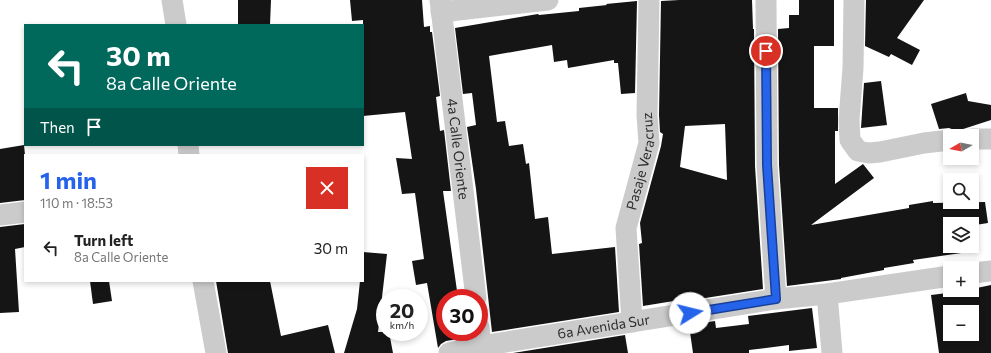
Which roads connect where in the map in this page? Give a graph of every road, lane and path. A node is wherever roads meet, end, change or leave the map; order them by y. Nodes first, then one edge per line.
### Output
1 (172, 0) edge
2 (548, 0) edge
3 (649, 0) edge
4 (766, 0) edge
5 (854, 0) edge
6 (440, 6) edge
7 (176, 24) edge
8 (979, 139) edge
9 (991, 139) edge
10 (943, 141) edge
11 (24, 212) edge
12 (0, 215) edge
13 (991, 271) edge
14 (979, 272) edge
15 (943, 277) edge
16 (203, 282) edge
17 (475, 289) edge
18 (827, 294) junction
19 (776, 299) junction
20 (632, 322) junction
21 (481, 342) edge
22 (216, 353) edge
23 (449, 353) edge
24 (832, 353) edge

1 - 7 street
2 - 6 street
3 - 20 street, Pasaje Veracruz
4 - 19 street
5 - 10 street
6 - 17 street, 4a Calle Oriente
8 - 9 street
11 - 12 street
13 - 14 street
15 - 18 street, 6a Avenida Sur
16 - 22 street
18 - 19 street, 6a Avenida Sur
18 - 24 street
19 - 20 street, 6a Avenida Sur
20 - 21 street, 6a Avenida Sur
21 - 23 street, 6a Avenida Sur

